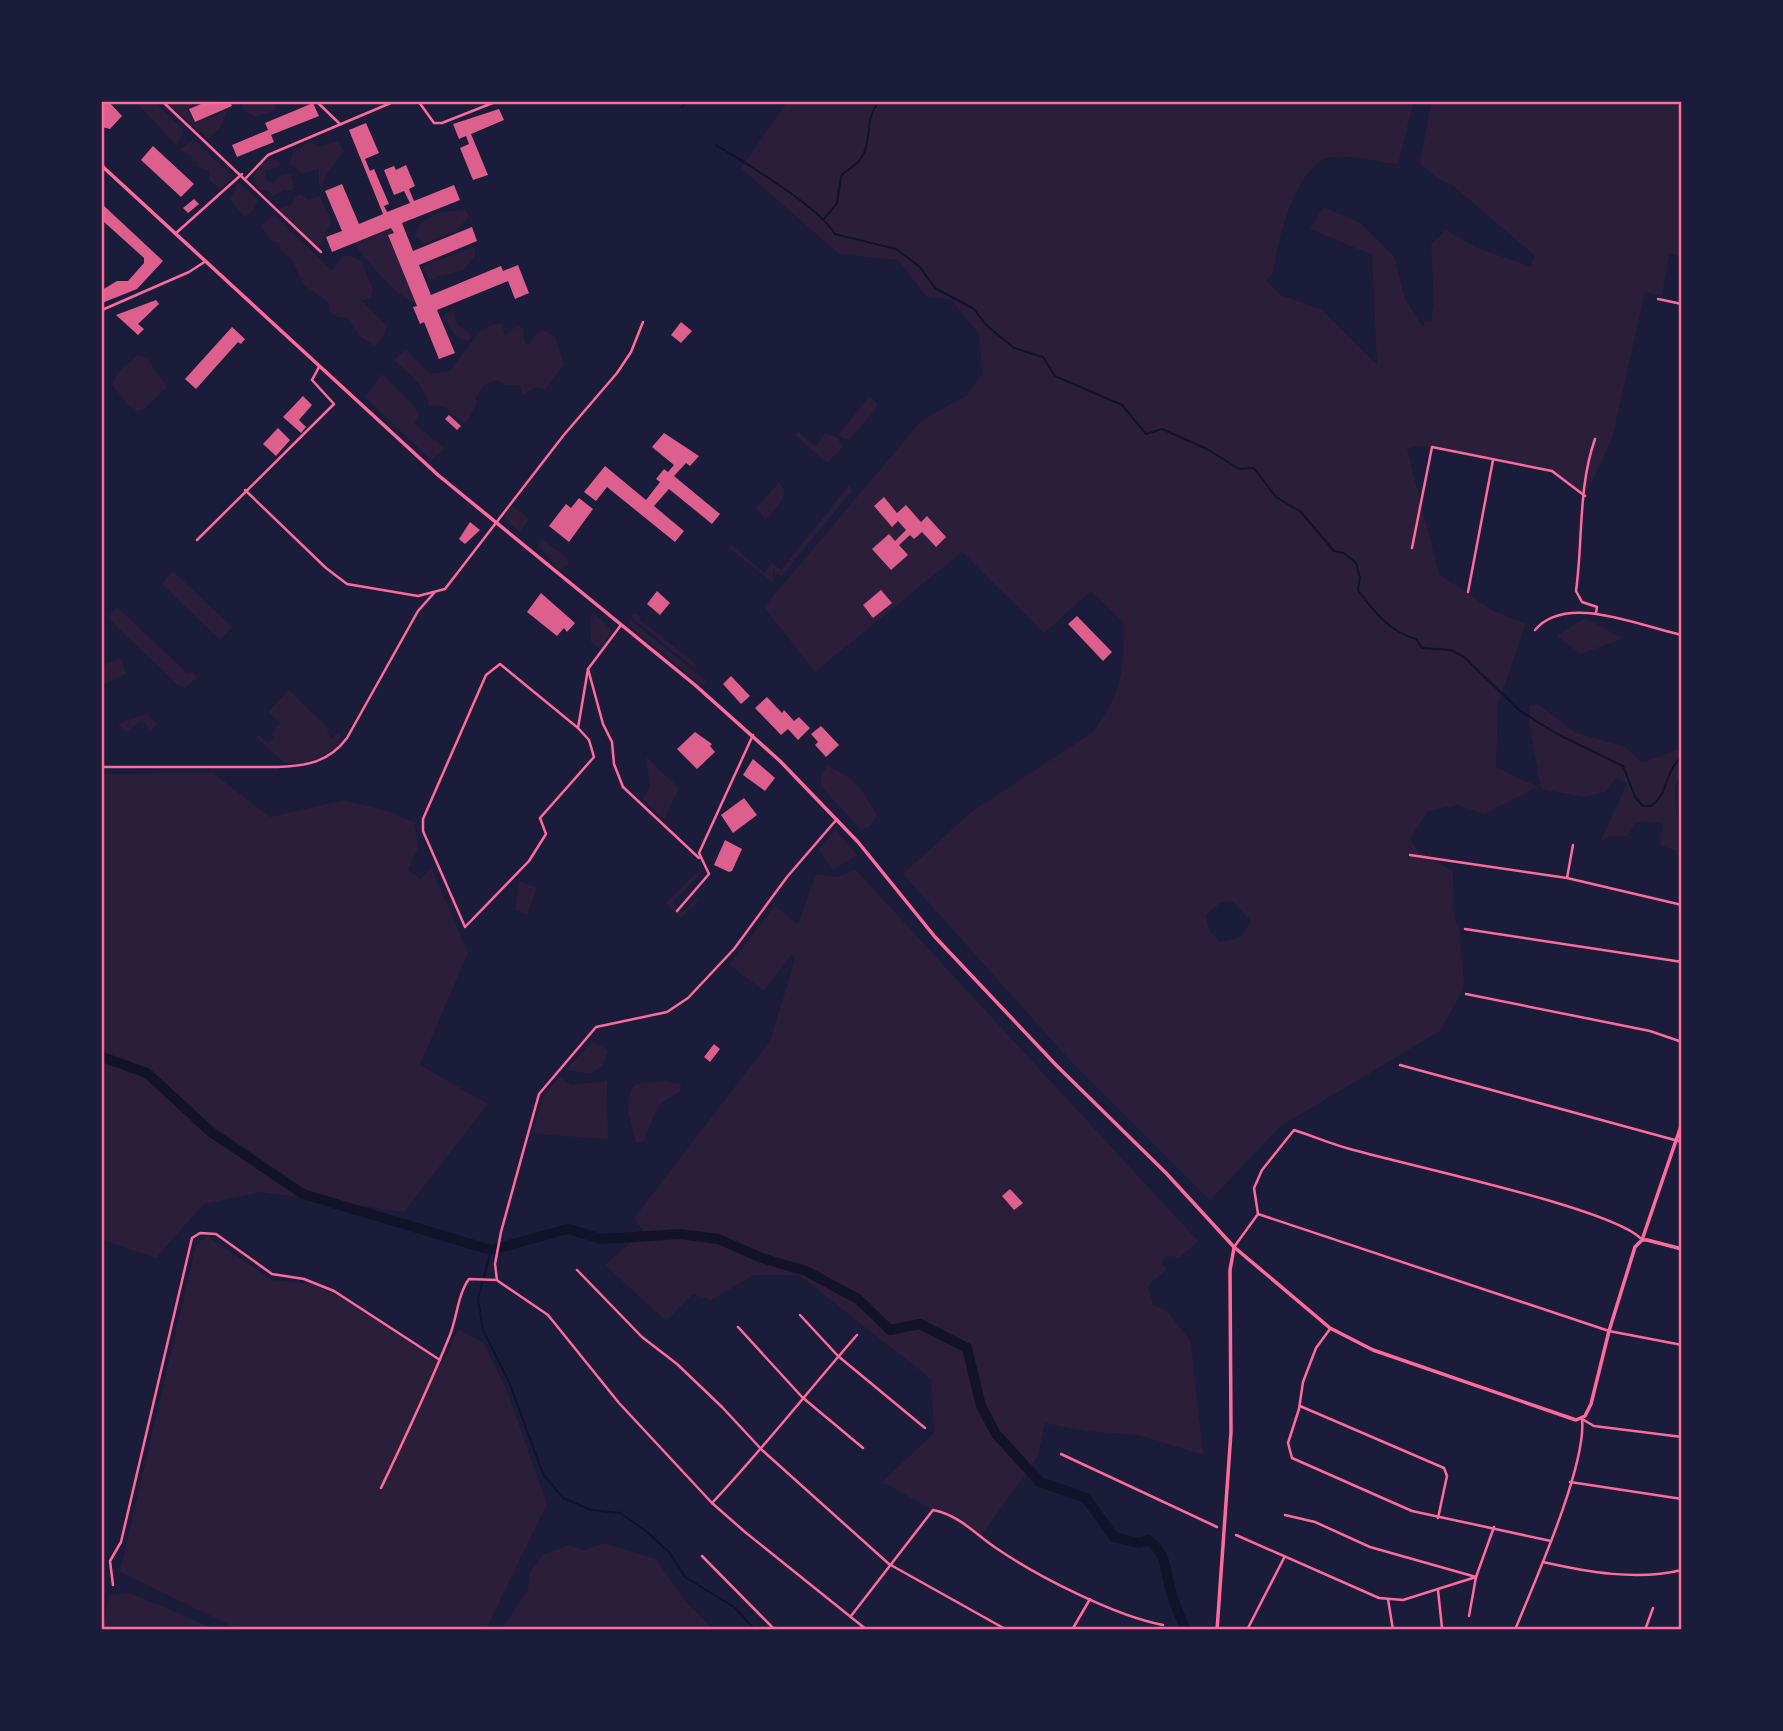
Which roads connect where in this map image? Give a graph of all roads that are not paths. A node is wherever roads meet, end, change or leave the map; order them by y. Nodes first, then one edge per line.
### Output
1 (163, 102) edge
2 (317, 102) edge
3 (393, 102) edge
4 (419, 102) edge
5 (495, 102) edge
6 (340, 124) junction
7 (102, 166) edge
8 (244, 176) junction
9 (175, 234) junction
10 (321, 252) dead end
11 (206, 261) junction
12 (1658, 299) dead end
13 (1682, 304) edge
14 (102, 310) edge
15 (643, 322) dead end
16 (319, 367) junction
17 (1595, 439) dead end
18 (1493, 460) junction
19 (245, 489) junction
20 (1585, 496) junction
21 (495, 523) junction
22 (197, 540) dead end
23 (1412, 548) dead end
24 (1468, 592) dead end
25 (434, 593) junction
26 (1596, 613) junction
27 (621, 625) junction
28 (1535, 630) dead end
29 (1682, 635) edge
30 (588, 669) junction
31 (578, 728) junction
32 (753, 735) junction
33 (102, 767) edge
34 (837, 819) junction
35 (1573, 845) dead end
36 (1410, 855) dead end
37 (699, 858) junction
38 (1567, 878) junction
39 (1682, 905) edge
40 (677, 911) dead end
41 (1465, 929) dead end
42 (1682, 962) edge
43 (1466, 993) dead end
44 (1682, 1042) edge
45 (1400, 1065) dead end
46 (1682, 1123) edge
47 (1679, 1141) edge
48 (1258, 1214) junction
49 (1642, 1240) junction
50 (1234, 1247) junction
51 (1682, 1249) edge
52 (577, 1269) dead end
53 (497, 1280) junction
54 (800, 1315) dead end
55 (738, 1327) dead end
56 (1330, 1328) junction
57 (1609, 1331) junction
58 (857, 1335) dead end
59 (1682, 1345) edge
60 (838, 1356) junction
61 (440, 1360) junction
62 (802, 1397) junction
63 (1300, 1406) junction
64 (1582, 1419) junction
65 (925, 1428) dead end
66 (1682, 1437) edge
67 (863, 1448) dead end
68 (762, 1450) junction
69 (1061, 1454) dead end
70 (1570, 1482) junction
71 (381, 1488) dead end
72 (1682, 1499) edge
73 (712, 1503) junction
74 (1285, 1515) dead end
75 (1438, 1518) junction
76 (1217, 1527) dead end
77 (1494, 1527) junction
78 (1236, 1535) dead end
79 (1550, 1541) junction
80 (702, 1556) dead end
81 (1284, 1556) junction
82 (1543, 1562) junction
83 (889, 1564) junction
84 (1682, 1570) edge
85 (1476, 1577) junction
86 (113, 1585) dead end
87 (1438, 1590) junction
88 (1090, 1599) junction
89 (1388, 1599) junction
90 (1653, 1608) dead end
91 (850, 1616) junction
92 (1469, 1616) dead end
93 (1163, 1625) dead end
94 (1442, 1628) edge
95 (775, 1629) edge
96 (867, 1629) edge
97 (1007, 1629) edge
98 (1072, 1629) edge
99 (1217, 1629) edge
100 (1247, 1629) edge
101 (1392, 1629) edge
102 (1515, 1629) edge
103 (1645, 1629) edge

1 - 8 street
2 - 6 street
3 - 6 street
4 - 5 street
6 - 8 street
7 - 9 main road
8 - 9 street
8 - 10 street
9 - 11 main road
11 - 14 street
11 - 16 main road
12 - 13 street
15 - 21 street
16 - 19 street
16 - 21 main road
17 - 20 street
18 - 20 street
18 - 23 street
18 - 24 street
19 - 22 street
19 - 25 street
20 - 26 street
21 - 25 street
21 - 27 main road
25 - 33 street
26 - 28 street
26 - 29 street
27 - 30 street
27 - 32 main road
30 - 31 street
30 - 37 street
31 - 31 street
32 - 34 main road
32 - 37 street
34 - 50 main road
34 - 53 street
35 - 38 street
36 - 38 street
37 - 40 street
38 - 39 street
41 - 42 street
43 - 44 street
45 - 47 street
46 - 47 main road
47 - 49 main road
48 - 49 street
48 - 50 street
48 - 57 street
49 - 51 main road
49 - 57 main road
50 - 56 main road
50 - 99 main road
52 - 68 street
53 - 61 street
53 - 73 street
54 - 60 street
55 - 62 street
56 - 63 street
56 - 64 main road
57 - 59 street
57 - 64 main road
58 - 60 street
60 - 62 street
60 - 65 street
61 - 71 street
61 - 86 street
62 - 67 street
62 - 68 street
63 - 75 street
63 - 75 street
64 - 66 street
64 - 70 street
68 - 73 street
68 - 83 street
69 - 76 street
70 - 72 street
70 - 79 street
73 - 91 street
74 - 85 street
75 - 77 street
77 - 79 street
77 - 85 street
78 - 81 street
79 - 82 street
80 - 95 street
81 - 89 street
81 - 100 street
82 - 84 street
82 - 102 street
83 - 88 street
83 - 91 street
83 - 97 street
85 - 87 street
85 - 92 street
87 - 89 street
87 - 94 street
88 - 93 street
88 - 98 street
89 - 101 street
90 - 103 street
91 - 96 street

